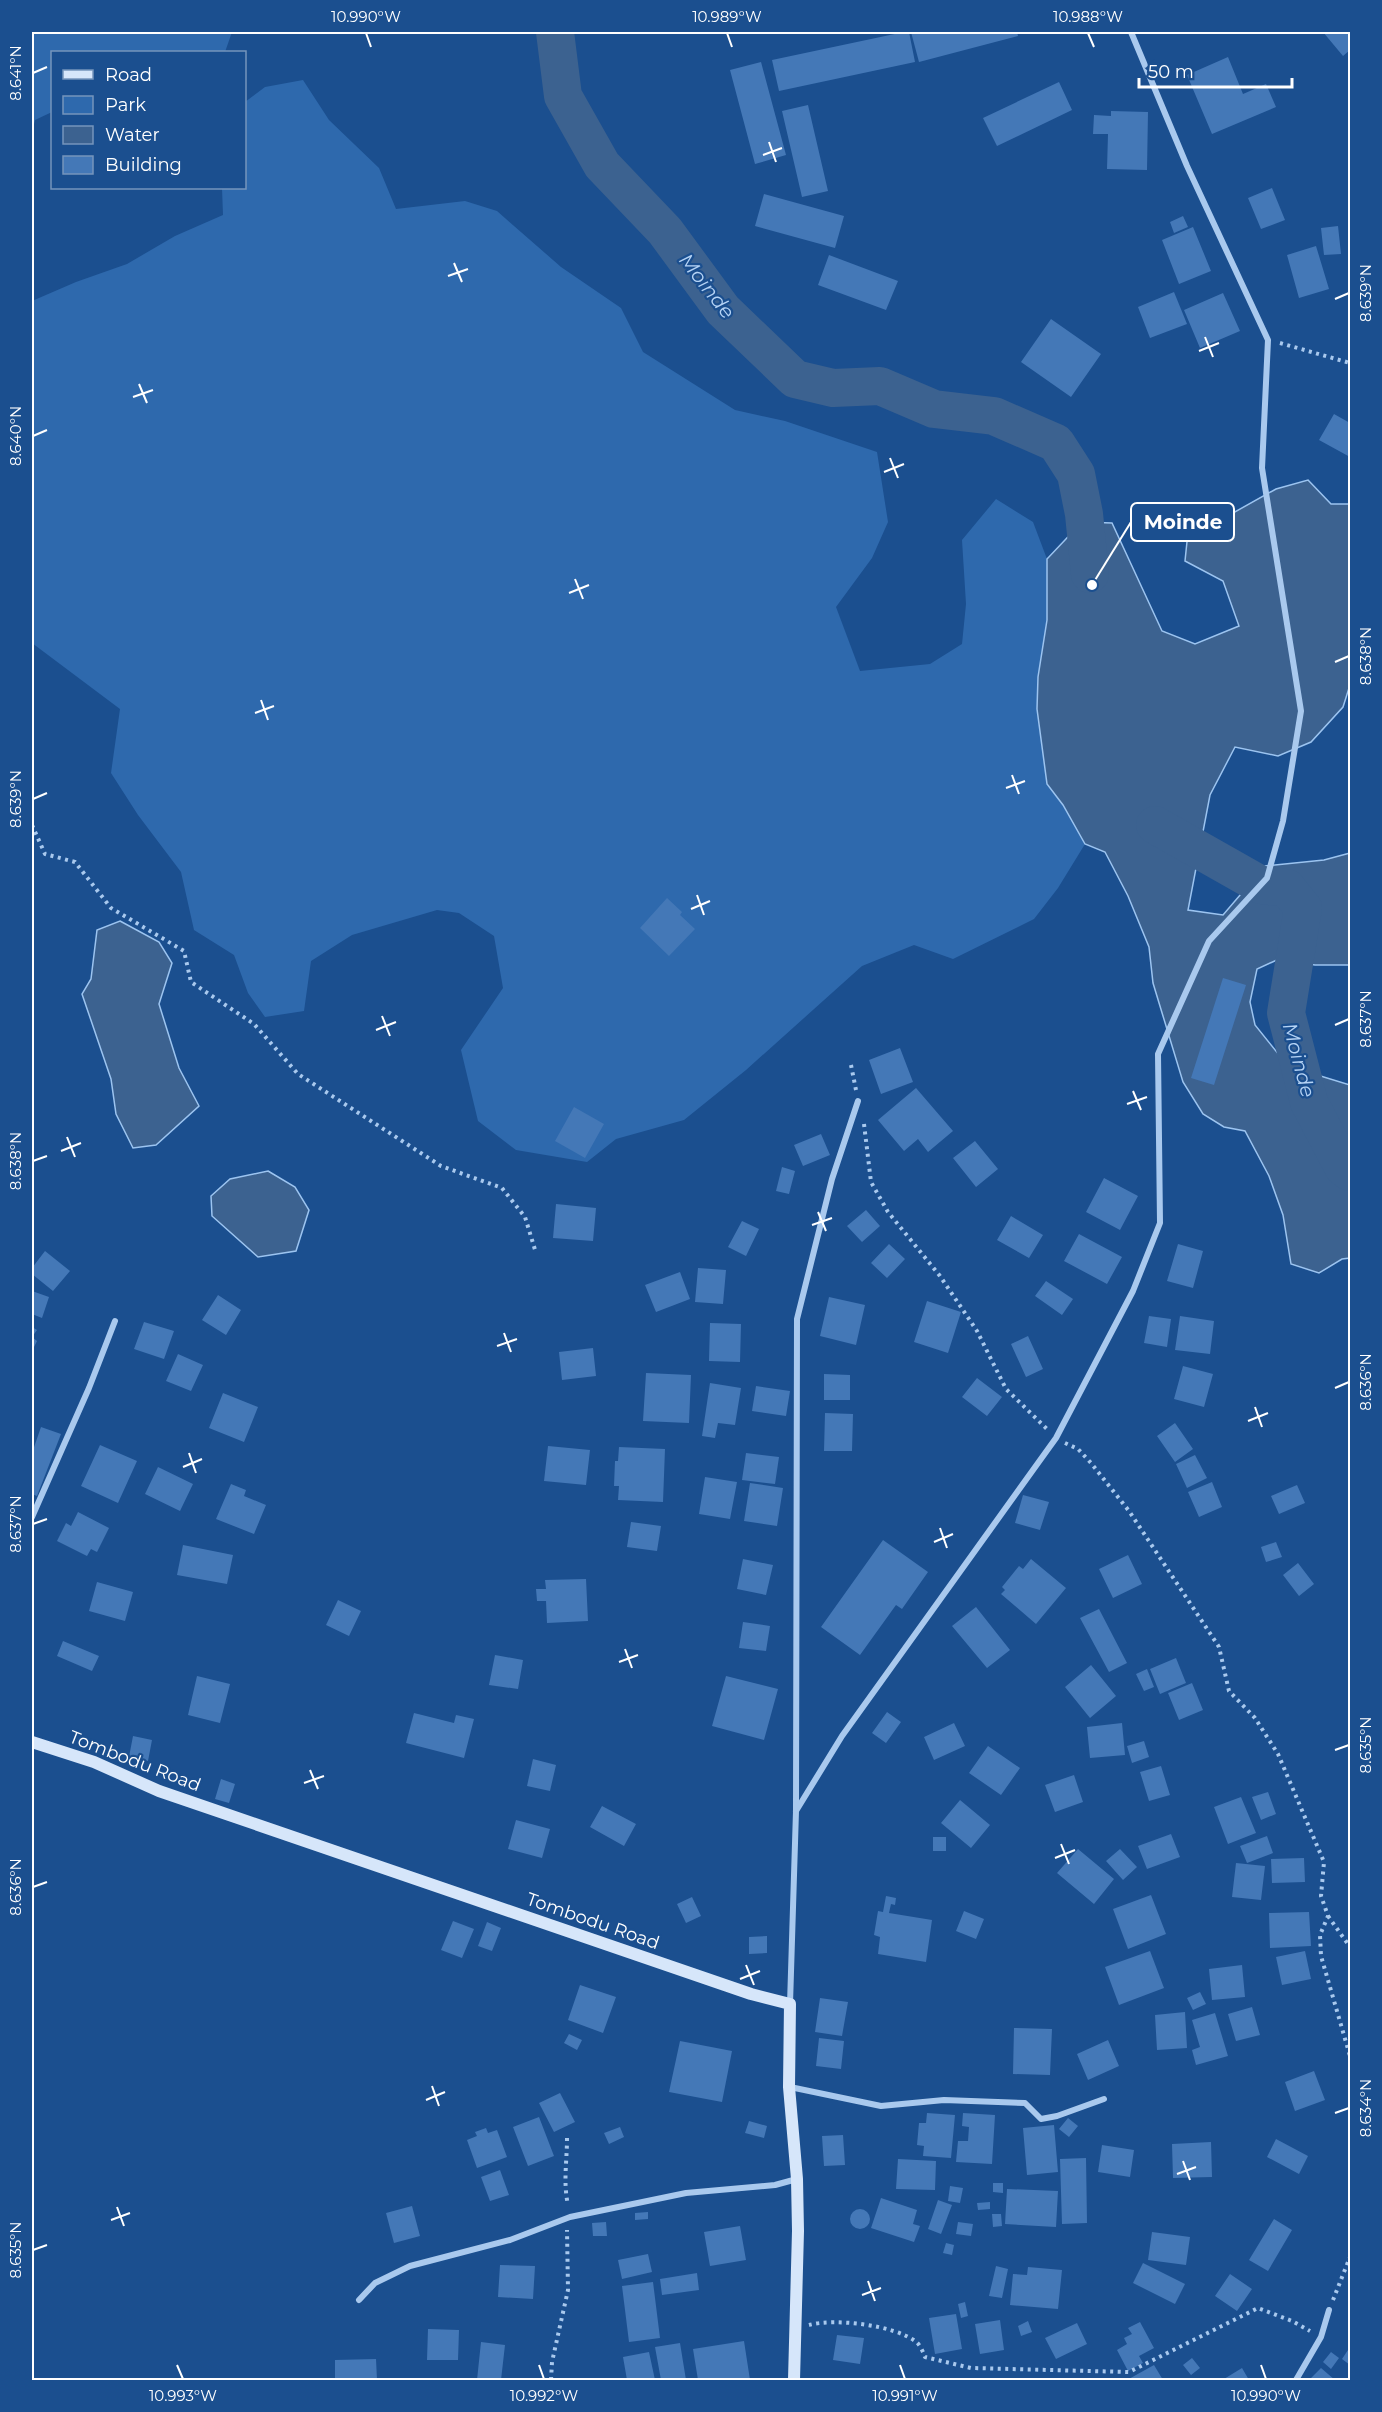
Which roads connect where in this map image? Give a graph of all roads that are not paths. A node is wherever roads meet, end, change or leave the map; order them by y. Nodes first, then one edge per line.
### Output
1 (1131, 32) edge
2 (858, 1101) road end
3 (115, 1321) dead end
4 (32, 1517) edge
5 (32, 1742) edge
6 (796, 1811) junction
7 (790, 2004) junction
8 (789, 2087) junction
9 (1104, 2099) dead end
10 (797, 2179) junction
11 (359, 2300) dead end
12 (1329, 2310) road end
13 (794, 2380) edge
14 (1296, 2380) edge

1 - 6 street
2 - 6 street
3 - 4 street
5 - 7 main road, Tombodu Road
6 - 7 street
7 - 8 main road
8 - 9 street
8 - 10 main road
10 - 11 street
10 - 13 main road
12 - 14 street

